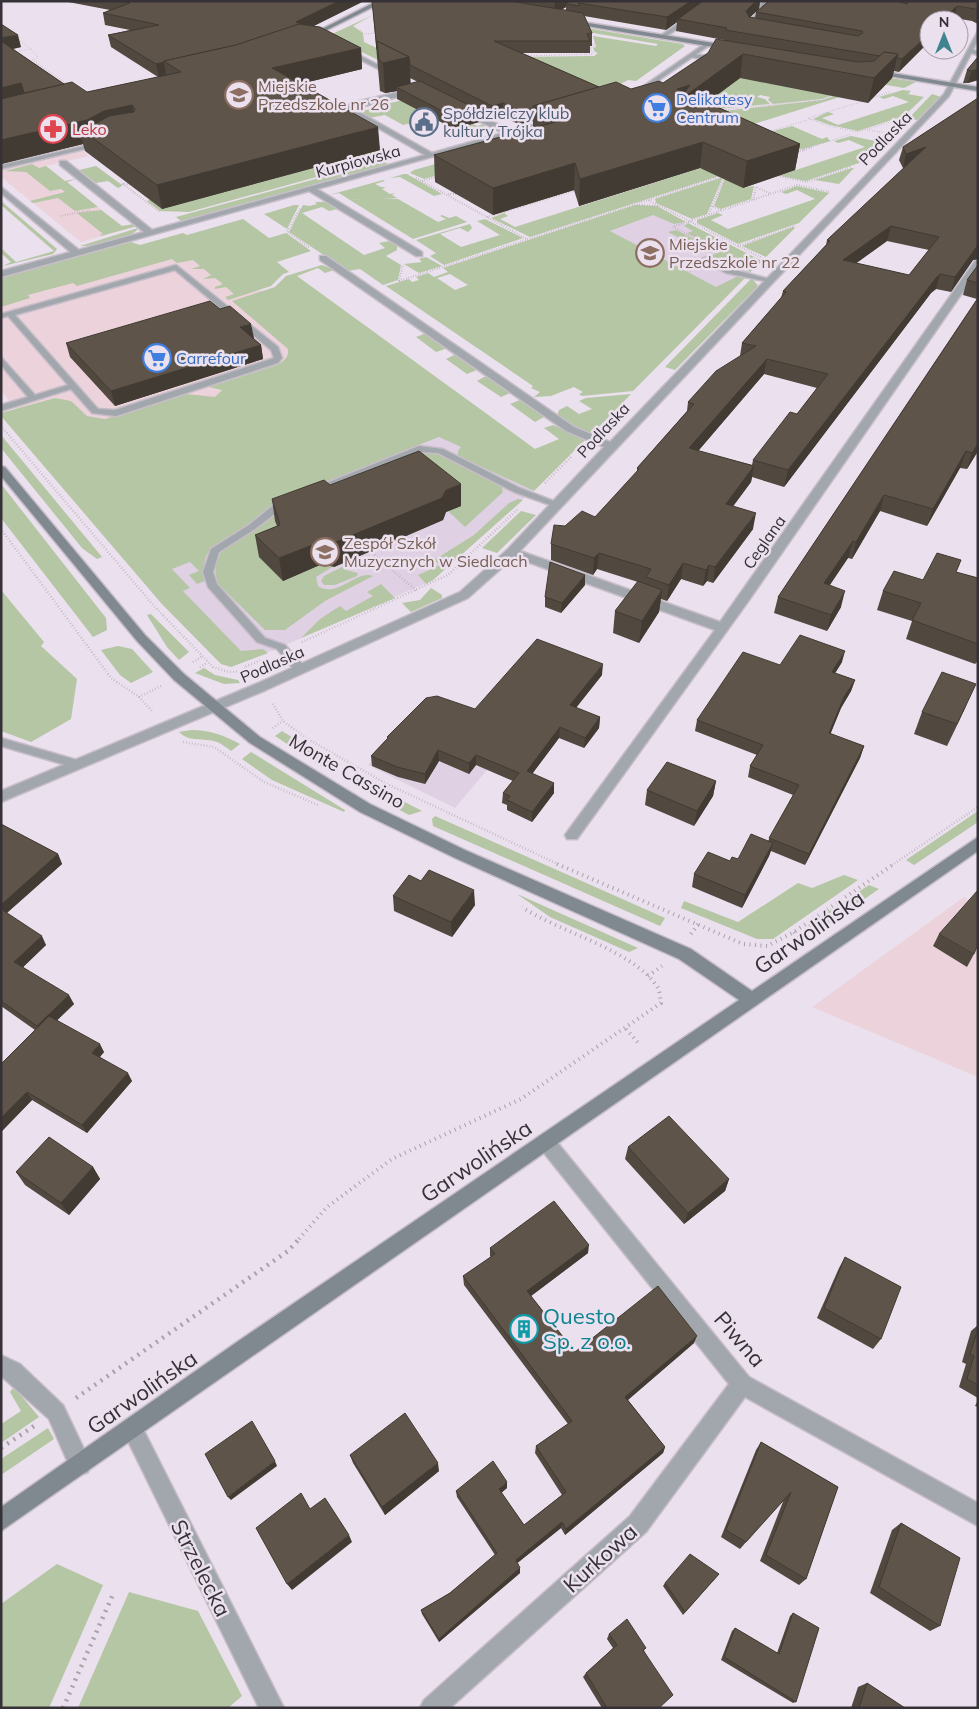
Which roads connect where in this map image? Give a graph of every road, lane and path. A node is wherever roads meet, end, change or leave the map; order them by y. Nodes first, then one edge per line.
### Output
1 (382, 1) edge
2 (767, 1) edge
3 (696, 14) edge
4 (563, 20) edge
5 (755, 28) edge
6 (384, 33) edge
7 (978, 33) edge
8 (365, 34) dead end
9 (590, 37) edge
10 (662, 37) junction
11 (16, 39) edge
12 (300, 41) joint
13 (319, 43) edge
14 (708, 44) junction
15 (336, 46) edge
16 (31, 49) junction
17 (744, 50) edge
18 (969, 51) joint
19 (978, 52) edge
20 (9, 53) edge
21 (522, 56) edge
22 (692, 56) junction
23 (724, 60) edge
24 (965, 60) edge
25 (42, 66) junction
26 (35, 67) edge
27 (867, 71) edge
28 (877, 72) junction
29 (43, 73) edge
30 (57, 77) junction
31 (403, 80) dead end
32 (850, 82) joint
33 (411, 84) edge
34 (953, 85) junction
35 (978, 89) edge
36 (64, 90) edge
37 (891, 92) edge
38 (626, 99) edge
39 (457, 107) edge
40 (718, 110) edge
41 (811, 119) junction
42 (900, 119) dead end
43 (557, 120) edge
44 (867, 130) junction
45 (509, 133) junction
46 (762, 134) edge
47 (851, 134) dead end
48 (890, 134) dead end
49 (104, 139) edge
50 (792, 149) edge
51 (804, 150) junction
52 (431, 155) junction
53 (788, 155) edge
54 (63, 163) dead end
55 (854, 166) dead end
56 (1, 168) edge
57 (768, 174) edge
58 (439, 176) dead end
59 (116, 179) edge
60 (122, 184) junction
61 (141, 184) edge
62 (1, 189) edge
63 (311, 189) junction
64 (579, 189) edge
65 (551, 193) edge
66 (833, 193) dead end
67 (468, 194) edge
68 (562, 194) junction
69 (771, 194) junction
70 (446, 195) junction
71 (152, 197) edge
72 (143, 199) junction
73 (648, 200) junction
74 (753, 200) junction
75 (302, 204) dead end
76 (116, 205) junction
77 (634, 205) junction
78 (659, 206) junction
79 (712, 206) junction
80 (722, 211) junction
81 (164, 215) dead end
82 (709, 215) junction
83 (56, 216) dead end
84 (487, 217) junction
85 (690, 221) junction
86 (801, 225) dead end
87 (673, 227) dead end
88 (151, 233) junction
89 (527, 239) junction
90 (303, 243) dead end
91 (738, 246) junction
92 (77, 254) junction
93 (419, 254) dead end
94 (323, 258) dead end
95 (706, 259) dead end
96 (766, 260) dead end
97 (978, 263) edge
98 (1, 274) edge
99 (418, 274) junction
100 (770, 280) junction
101 (10, 314) junction
102 (1, 316) edge
103 (1, 359) edge
104 (73, 386) junction
105 (33, 398) junction
106 (1, 408) edge
107 (1, 426) edge
108 (589, 438) junction
109 (610, 446) junction
110 (1, 469) edge
111 (532, 496) junction
112 (556, 504) junction
113 (1, 529) edge
114 (370, 551) dead end
115 (512, 552) junction
116 (417, 592) junction
117 (723, 628) junction
118 (285, 650) junction
119 (300, 669) junction
120 (248, 670) junction
121 (251, 674) dead end
122 (271, 700) dead end
123 (213, 707) junction
124 (155, 713) dead end
125 (180, 741) dead end
126 (1, 742) edge
127 (76, 764) junction
128 (1, 797) edge
129 (319, 806) dead end
130 (978, 807) edge
131 (572, 835) dead end
132 (978, 843) edge
133 (632, 962) dead end
134 (662, 966) dead end
135 (648, 976) junction
136 (752, 1001) junction
137 (626, 1029) junction
138 (640, 1045) dead end
139 (546, 1142) junction
140 (1, 1365) edge
141 (742, 1384) junction
142 (56, 1412) junction
143 (132, 1428) junction
144 (1, 1448) edge
145 (80, 1464) junction
146 (978, 1516) edge
147 (1, 1520) edge
148 (114, 1592) dead end
149 (63, 1708) edge
150 (272, 1708) edge
151 (432, 1708) edge

1 - 12 main road
2 - 5 street
3 - 10 lane
4 - 10 main road
6 - 8 path
7 - 18 street, Podlaska
9 - 21 path
10 - 14 main road
11 - 16 path
12 - 13 street
14 - 17 main road
14 - 22 street
15 - 31 street
16 - 20 path
16 - 25 path
18 - 19 lane
22 - 23 lane
22 - 38 street
24 - 34 street, Podlaska
25 - 26 path
25 - 30 path
27 - 28 main road
28 - 32 lane
28 - 34 main road
29 - 30 path
30 - 36 path
32 - 40 path
33 - 52 street
34 - 35 main road
34 - 100 street, Podlaska
37 - 41 path
39 - 45 street
41 - 44 path
41 - 46 path
42 - 44 path
43 - 45 street, Kurpiowska
44 - 48 path
45 - 52 street, Kurpiowska
47 - 51 path
49 - 56 lane
50 - 51 path
51 - 53 path
52 - 63 street, Kurpiowska
54 - 76 street
55 - 57 path
58 - 70 path
59 - 60 path
60 - 61 path
60 - 72 path
62 - 92 lane
63 - 88 street, Kurpiowska
63 - 93 street
64 - 68 path
65 - 68 path
66 - 69 path
67 - 70 path
68 - 84 path
69 - 74 path
69 - 74 path
70 - 84 path
71 - 72 path
72 - 81 path
73 - 77 path
73 - 78 path
73 - 79 path
74 - 80 path
75 - 90 path
76 - 83 path
76 - 88 street
77 - 78 path
77 - 89 path
78 - 85 path
79 - 80 path
79 - 82 path
80 - 82 path
82 - 85 path
84 - 89 path
85 - 87 path
85 - 91 path
86 - 91 path
88 - 92 street, Kurpiowska
89 - 99 path
91 - 96 path
92 - 98 street, Kurpiowska
94 - 108 street
95 - 100 lane
97 - 117 street, Ceglana
99 - 99 path
100 - 109 street, Podlaska
101 - 102 lane
101 - 104 lane
101 - 104 lane
103 - 105 lane
104 - 105 lane
105 - 106 lane
107 - 120 path
108 - 109 street
108 - 111 path
109 - 112 street, Podlaska
110 - 123 main road, Monte Cassino
111 - 112 lane
111 - 116 path
111 - 118 lane
112 - 115 street, Podlaska
113 - 124 path
114 - 116 path
115 - 117 street
115 - 119 street, Podlaska
116 - 118 path
117 - 131 street, Ceglana
118 - 119 lane
118 - 120 path
119 - 123 street, Podlaska
120 - 121 path
122 - 130 path
123 - 127 street, Podlaska
123 - 136 main road, Monte Cassino
125 - 129 path
126 - 127 lane
127 - 128 street, Podlaska
132 - 136 main road, Garwolińska
133 - 135 path
134 - 135 path
135 - 137 path
136 - 139 main road, Garwolińska
137 - 138 path
137 - 142 path
139 - 141 street, Piwna
139 - 143 main road, Garwolińska
140 - 142 street
141 - 146 street, Piwna
141 - 151 street, Kurkowa
142 - 144 path
142 - 145 street
143 - 145 main road, Garwolińska
143 - 150 street, Strzelecka
145 - 147 main road, Garwolińska
148 - 149 path

